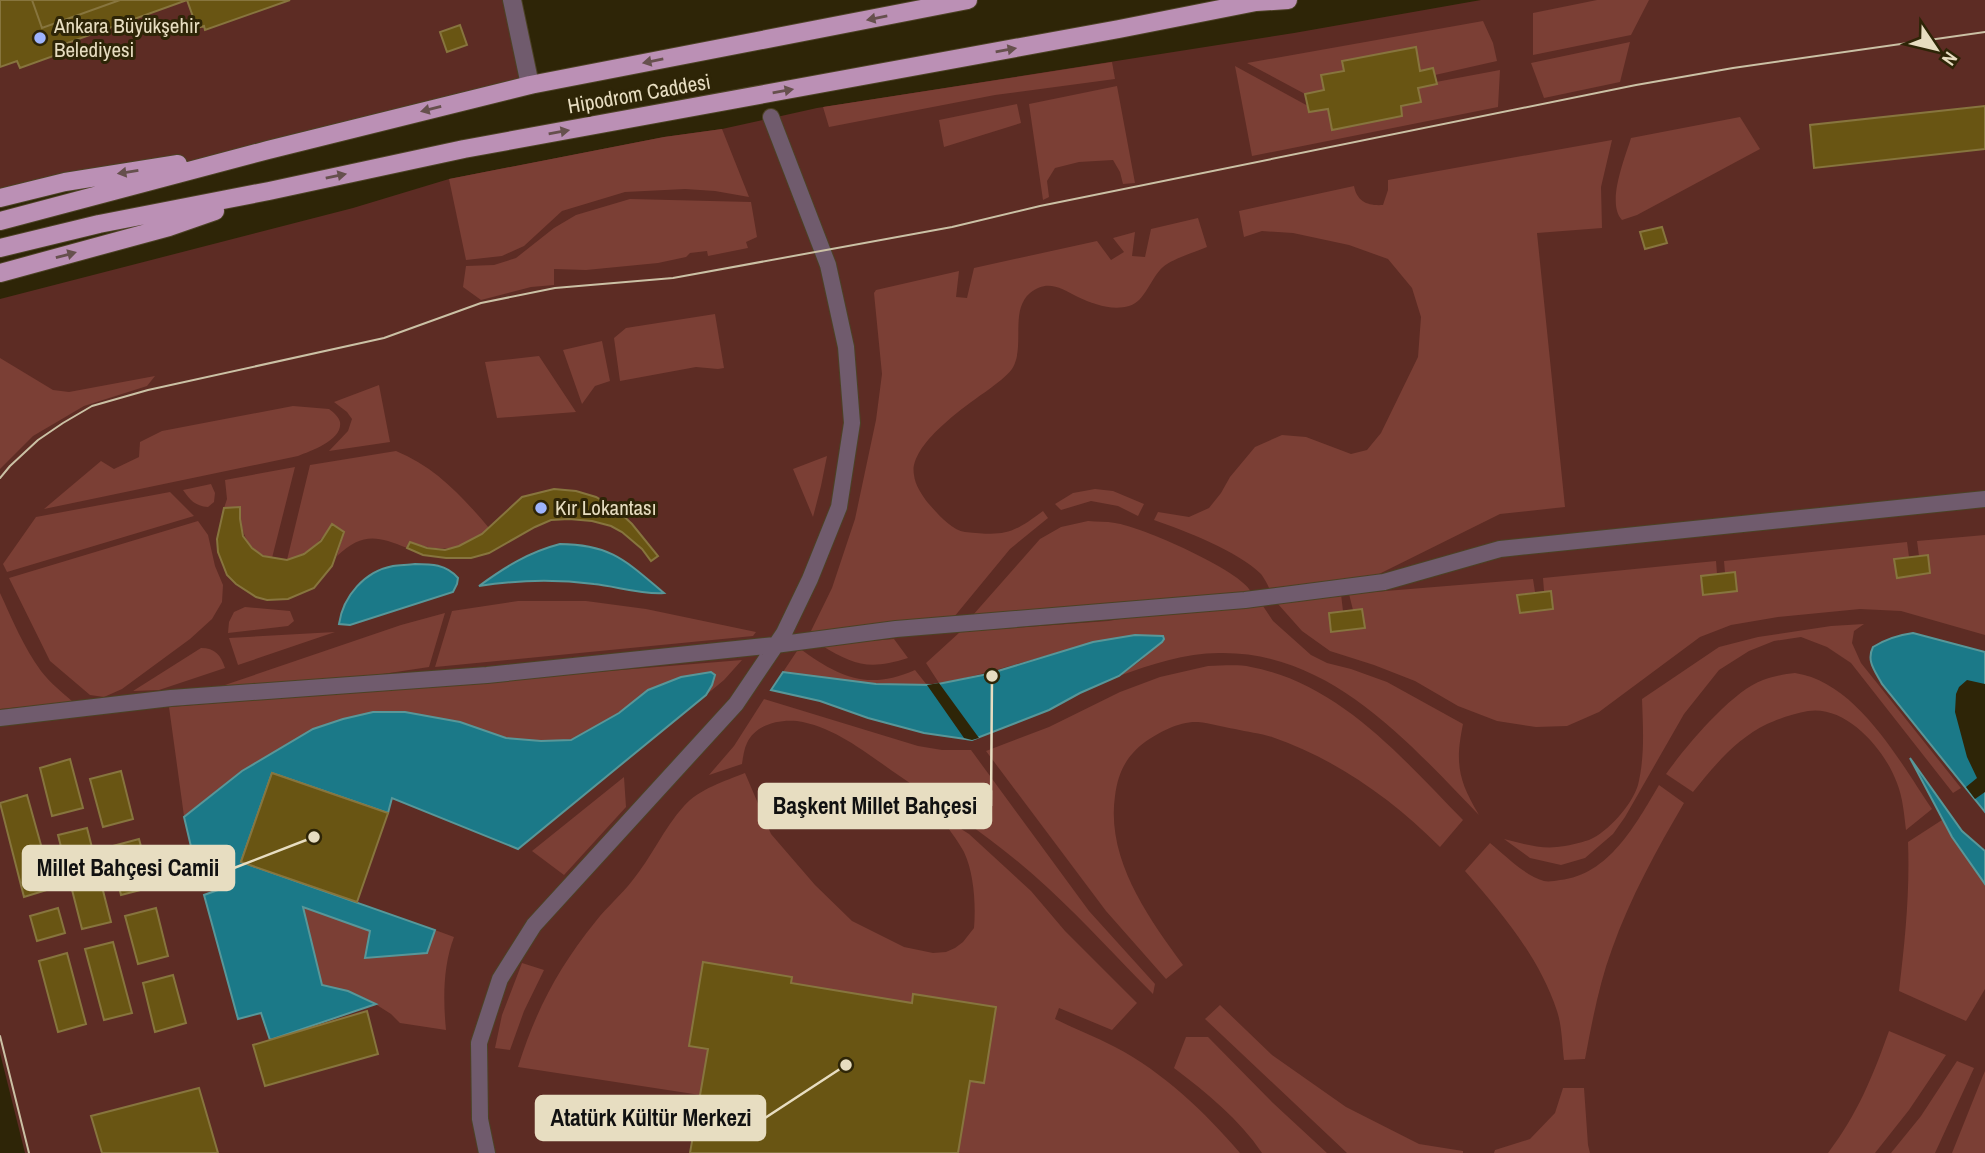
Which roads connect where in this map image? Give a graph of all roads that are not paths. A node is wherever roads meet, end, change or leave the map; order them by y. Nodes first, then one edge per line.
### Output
1 (512, 0) edge
2 (968, 0) edge
3 (1288, 0) edge
4 (1254, 1) edge
5 (530, 85) junction
6 (771, 117) dead end
7 (268, 150) junction
8 (269, 191) junction
9 (0, 198) edge
10 (0, 221) edge
11 (0, 248) edge
12 (0, 273) edge
13 (1985, 499) edge
14 (775, 645) junction
15 (0, 718) edge
16 (487, 1153) edge

1 - 5 street
2 -> 5 main road, Hipodrom Caddesi
3 - 4 main road, Hipodrom Caddesi
8 -> 4 main road, Hipodrom Caddesi
5 -> 7 main road, Hipodrom Caddesi
6 - 14 street
7 -> 9 main road
7 - 10 main road, Hipodrom Caddesi
8 - 11 main road, Hipodrom Caddesi
12 -> 8 main road
13 - 14 street
14 - 15 street
14 - 16 street

